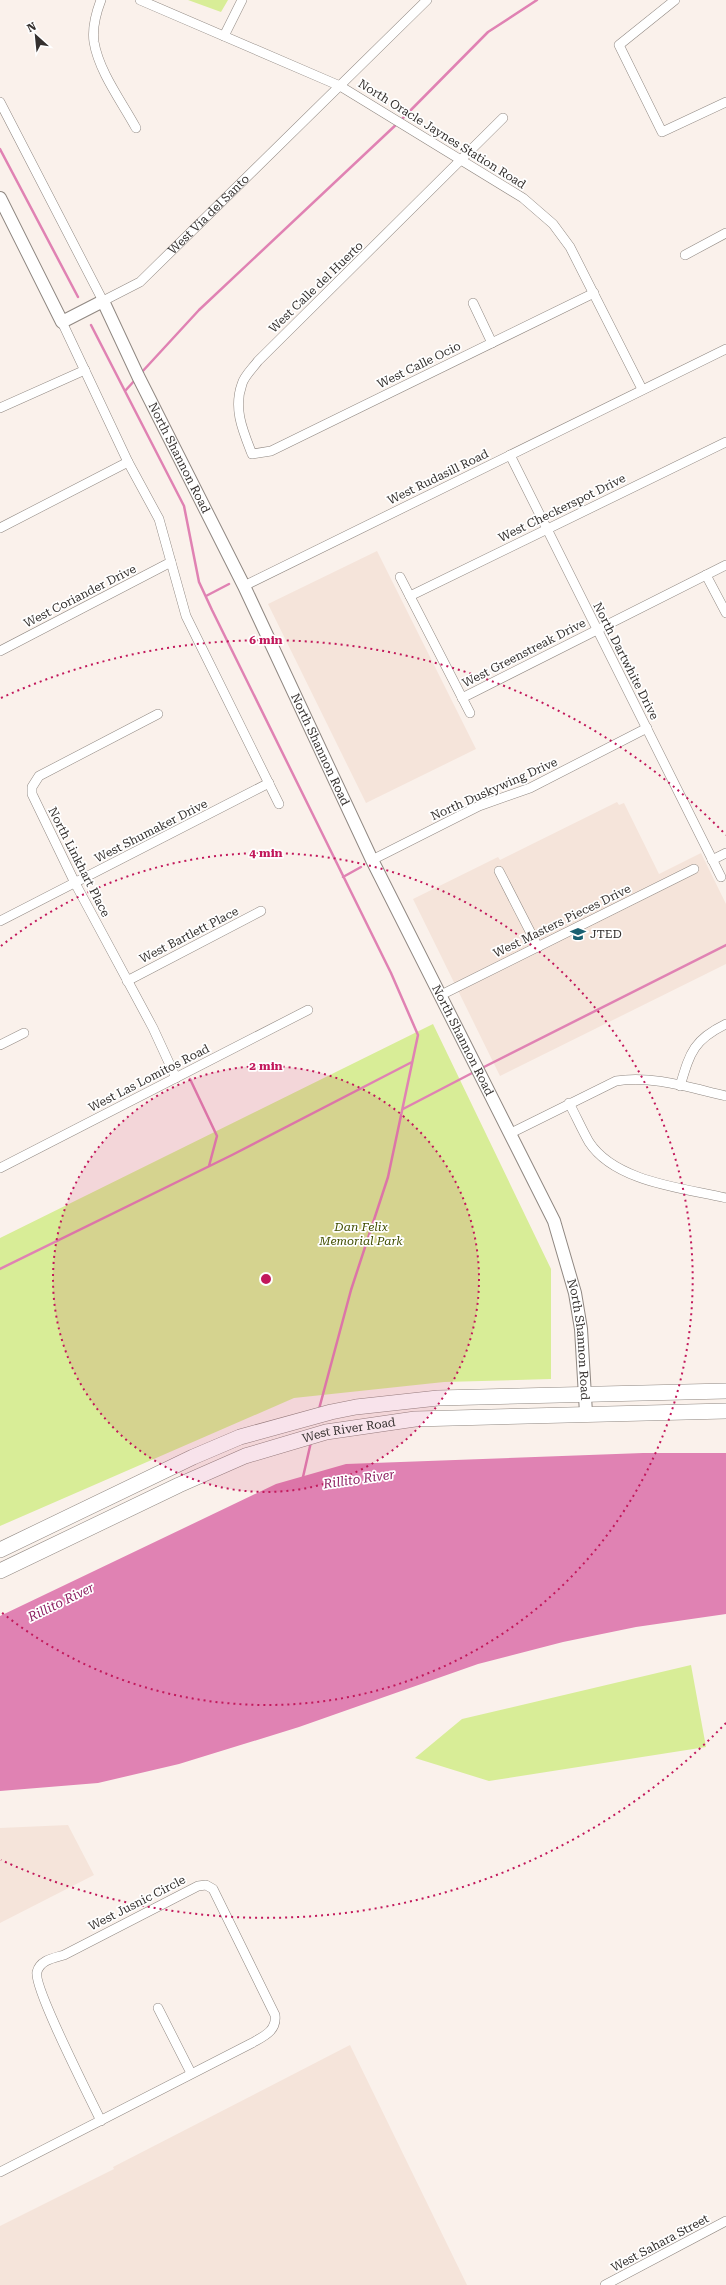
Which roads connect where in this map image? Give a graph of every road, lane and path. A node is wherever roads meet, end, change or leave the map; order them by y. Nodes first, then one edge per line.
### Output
1 (101, 0) edge
2 (140, 0) edge
3 (242, 0) edge
4 (428, 0) edge
5 (675, 0) edge
6 (224, 36) junction
7 (340, 86) junction
8 (0, 102) edge
9 (726, 102) edge
10 (503, 118) dead end
11 (136, 128) dead end
12 (463, 160) junction
13 (0, 198) edge
14 (726, 233) edge
15 (684, 255) dead end
16 (594, 293) junction
17 (103, 301) junction
18 (473, 303) dead end
19 (62, 322) junction
20 (492, 342) junction
21 (726, 349) edge
22 (85, 370) junction
23 (642, 389) junction
24 (0, 408) edge
25 (726, 442) edge
26 (252, 454) joint
27 (510, 455) junction
28 (128, 462) junction
29 (0, 528) edge
30 (546, 529) junction
31 (171, 562) junction
32 (726, 565) edge
33 (706, 574) junction
34 (400, 577) dead end
35 (244, 586) junction
36 (410, 596) junction
37 (726, 613) edge
38 (597, 630) junction
39 (0, 651) edge
40 (462, 698) junction
41 (470, 713) dead end
42 (158, 714) dead end
43 (648, 728) junction
44 (270, 783) junction
45 (279, 804) dead end
46 (726, 853) edge
47 (372, 860) junction
48 (712, 860) junction
49 (694, 869) dead end
50 (500, 871) dead end
51 (721, 877) dead end
52 (76, 883) junction
53 (261, 912) dead end
54 (0, 921) edge
55 (538, 947) junction
56 (128, 981) junction
57 (441, 995) junction
58 (308, 1010) dead end
59 (726, 1024) edge
60 (24, 1032) dead end
61 (0, 1045) edge
62 (176, 1078) junction
63 (680, 1086) junction
64 (726, 1096) edge
65 (569, 1103) junction
66 (511, 1133) junction
67 (0, 1168) edge
68 (726, 1198) edge
69 (726, 1391) edge
70 (585, 1393) junction
71 (726, 1411) edge
72 (586, 1413) junction
73 (0, 1550) edge
74 (0, 1571) edge
75 (158, 2008) dead end
76 (191, 2073) junction
77 (101, 2120) junction
78 (0, 2172) edge
79 (726, 2221) edge
80 (604, 2285) edge

1 - 11 street
2 - 6 street, North Oracle Jaynes Station Road
3 - 6 street
4 - 7 street, West Via del Santo
5 - 9 street
6 - 7 street, North Oracle Jaynes Station Road
7 - 12 street, North Oracle Jaynes Station Road
7 - 17 street, West Via del Santo
8 - 17 street, North Shannon Road
10 - 12 street, West Calle del Huerto
12 - 16 street, North Oracle Jaynes Station Road
12 - 26 street, West Calle del Huerto
13 - 19 street
14 - 15 street
16 - 20 street, West Calle Ocio
16 - 23 street, North Oracle Jaynes Station Road
17 - 19 street, West Via del Santo
17 - 35 street, North Shannon Road
18 - 20 street
19 - 22 street
20 - 26 street, West Calle Ocio
21 - 23 street, West Rudasill Road
22 - 24 street
22 - 28 street
23 - 27 street, West Rudasill Road
25 - 30 street, West Checkerspot Drive
27 - 30 street, North Dartwhite Drive
27 - 35 street, West Rudasill Road
28 - 29 street
28 - 31 street
30 - 36 street, West Checkerspot Drive
30 - 38 street, North Dartwhite Drive
31 - 39 street, West Coriander Drive
31 - 44 street
32 - 33 street, West Greenstreak Drive
33 - 37 street
33 - 38 street, West Greenstreak Drive
34 - 36 street
35 - 47 street, North Shannon Road
36 - 40 street
38 - 40 street, West Greenstreak Drive
38 - 43 street, North Dartwhite Drive
40 - 41 street
42 - 52 street, North Linkhart Place
43 - 47 street, North Duskywing Drive
43 - 48 street, North Dartwhite Drive
44 - 45 street
44 - 52 street, West Shumaker Drive
46 - 48 street
47 - 57 street, North Shannon Road
48 - 51 street, North Dartwhite Drive
49 - 55 street, West Masters Pieces Drive
50 - 55 street
52 - 54 street, West Shumaker Drive
52 - 56 street, North Linkhart Place
53 - 56 street, West Bartlett Place
55 - 57 street, West Masters Pieces Drive
56 - 62 street, North Linkhart Place
57 - 66 street, North Shannon Road
58 - 62 street, West Las Lomitos Road
59 - 63 street
60 - 61 street
62 - 67 street, West Las Lomitos Road
63 - 64 street
63 - 65 street
65 - 66 street
65 - 68 street
66 - 70 street, North Shannon Road
69 - 70 main road, West River Road
70 - 72 street, North Shannon Road
70 - 73 main road, West River Road
71 - 72 main road, West River Road
72 - 74 main road, West River Road
75 - 76 street
76 - 77 street, West Jusnic Circle
76 - 77 street, West Jusnic Circle
77 - 78 street, West Jusnic Circle
79 - 80 street, West Sahara Street

